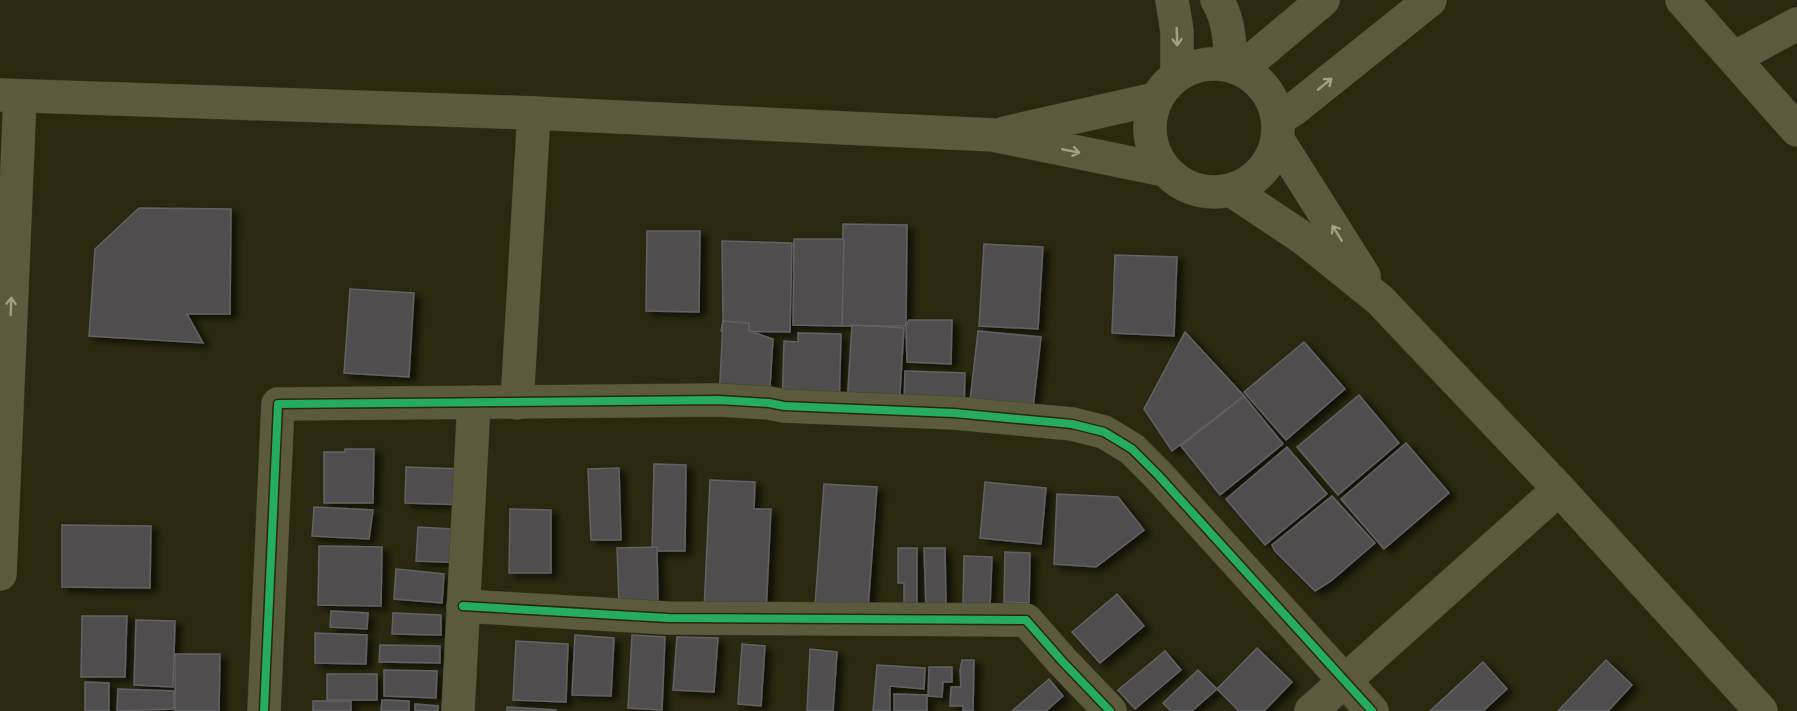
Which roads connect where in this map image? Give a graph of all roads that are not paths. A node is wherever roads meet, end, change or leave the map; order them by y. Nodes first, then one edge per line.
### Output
1 (1172, 0) edge
2 (1217, 0) edge
3 (1323, 0) edge
4 (1430, 0) edge
5 (1682, 0) edge
6 (1797, 24) edge
7 (1734, 58) junction
8 (1236, 67) junction
9 (1177, 74) junction
10 (10, 96) edge
11 (1155, 99) junction
12 (534, 113) junction
13 (1278, 129) junction
14 (1797, 130) edge
15 (993, 135) junction
16 (1165, 170) junction
17 (1232, 190) junction
18 (1380, 300) junction
19 (474, 402) junction
20 (517, 403) junction
21 (1559, 489) junction
22 (0, 574) edge
23 (463, 606) junction
24 (1345, 681) junction
25 (264, 711) edge
26 (458, 711) edge
27 (1110, 711) edge
28 (1311, 711) edge
29 (1372, 711) edge
30 (1761, 711) edge

1 -> 9 street
2 - 8 street
3 - 8 street
13 -> 4 street
5 - 7 street
6 - 7 street
7 - 14 street
8 - 9 street
8 - 13 street
9 - 11 street
10 - 12 street
22 -> 10 street
11 - 15 street
11 - 16 street
12 - 15 street
12 - 20 street
13 - 17 street
18 -> 13 street
15 -> 16 street
16 - 17 street
17 - 18 street
18 - 21 street
19 - 20 street
19 - 23 street
19 - 25 street
20 - 24 street
21 - 24 street
21 - 30 street
23 - 26 street
23 - 27 street
24 - 28 street
24 - 29 street

